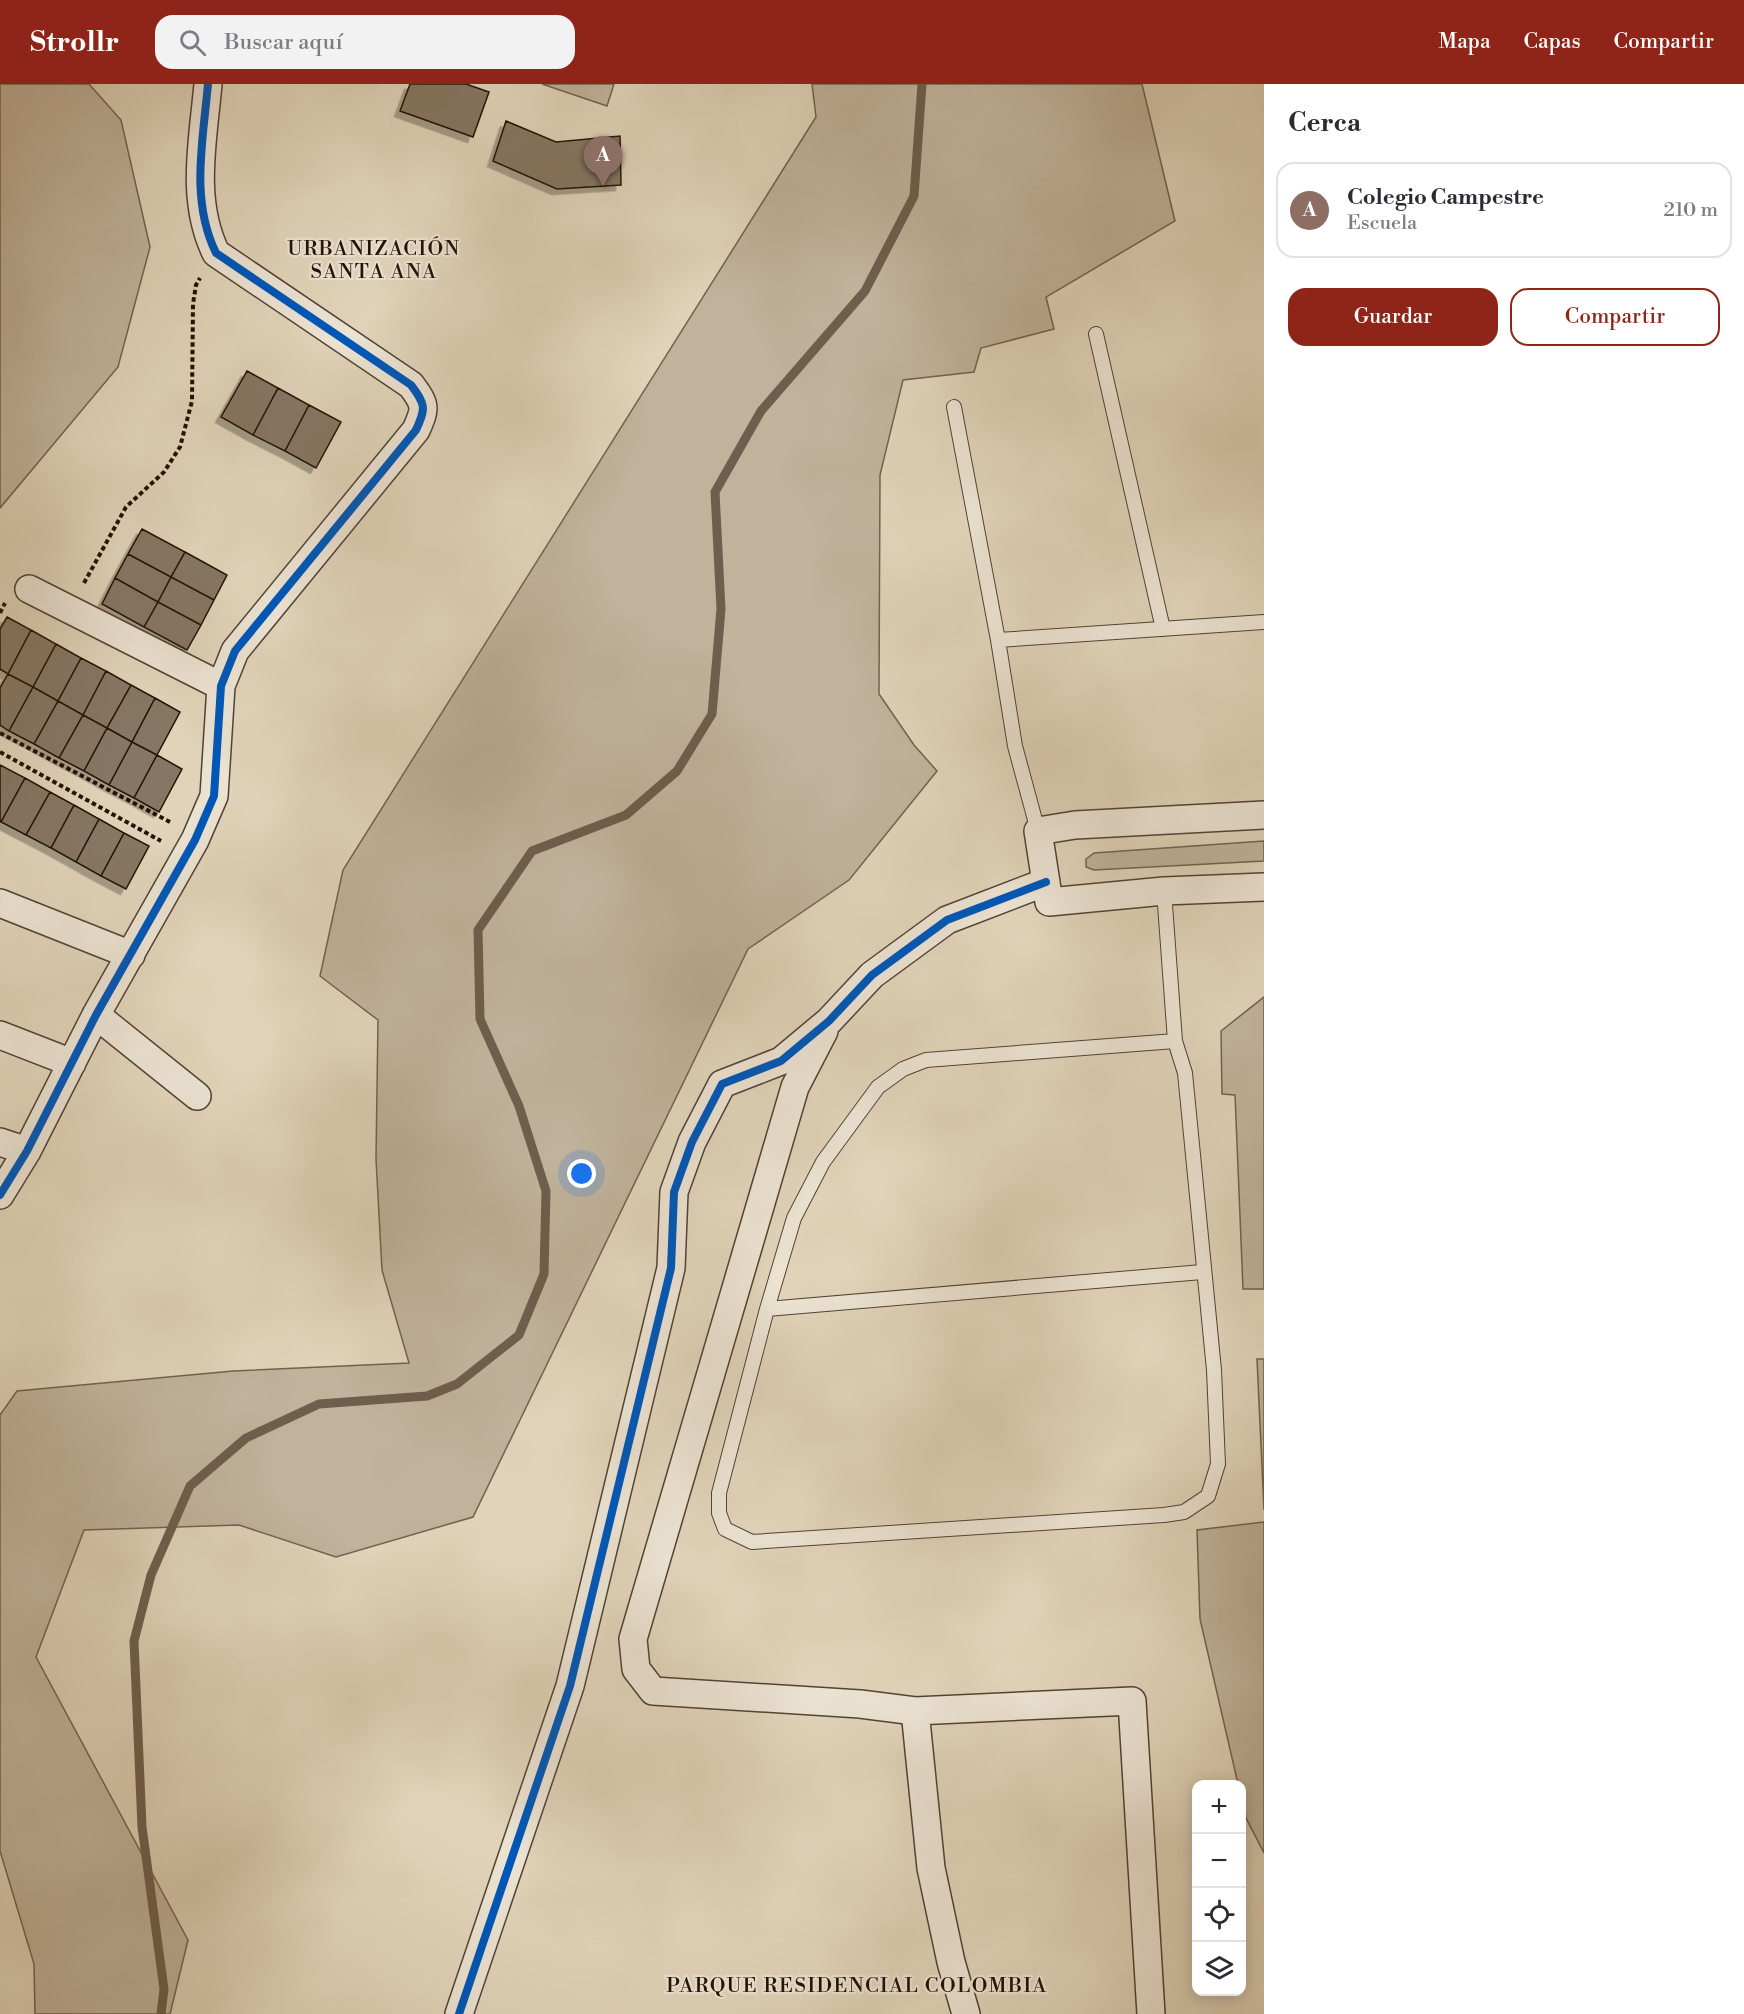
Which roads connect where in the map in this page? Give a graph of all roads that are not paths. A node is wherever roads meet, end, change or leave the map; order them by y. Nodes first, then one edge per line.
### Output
1 (208, 84) edge
2 (1096, 334) dead end
3 (954, 407) dead end
4 (29, 589) dead end
5 (1264, 622) edge
6 (1162, 629) junction
7 (998, 640) junction
8 (221, 686) junction
9 (1264, 815) edge
10 (1038, 831) junction
11 (1046, 882) junction
12 (1264, 886) edge
13 (1164, 891) junction
14 (0, 903) edge
15 (131, 955) junction
16 (96, 1016) junction
17 (829, 1021) junction
18 (0, 1035) edge
19 (1175, 1041) junction
20 (72, 1063) junction
21 (197, 1096) dead end
22 (0, 1142) edge
23 (27, 1151) junction
24 (0, 1195) edge
25 (1203, 1272) junction
26 (767, 1309) junction
27 (915, 1712) junction
28 (459, 2014) edge
29 (966, 2014) edge
30 (1151, 2014) edge

1 - 8 street
2 - 6 lane
3 - 7 lane
4 - 8 street
5 - 6 lane
6 - 7 lane
7 - 10 lane
8 - 15 street
9 - 10 street
10 - 11 street
11 - 13 street
11 - 17 street
12 - 13 street
13 - 19 lane
14 - 15 street
15 - 16 street
16 - 20 street
16 - 21 street
17 - 27 street
17 - 28 street
18 - 20 street
19 - 25 lane
19 - 26 lane
20 - 23 street
22 - 23 street
23 - 24 street
25 - 26 lane
25 - 26 lane
27 - 29 street
27 - 30 street

